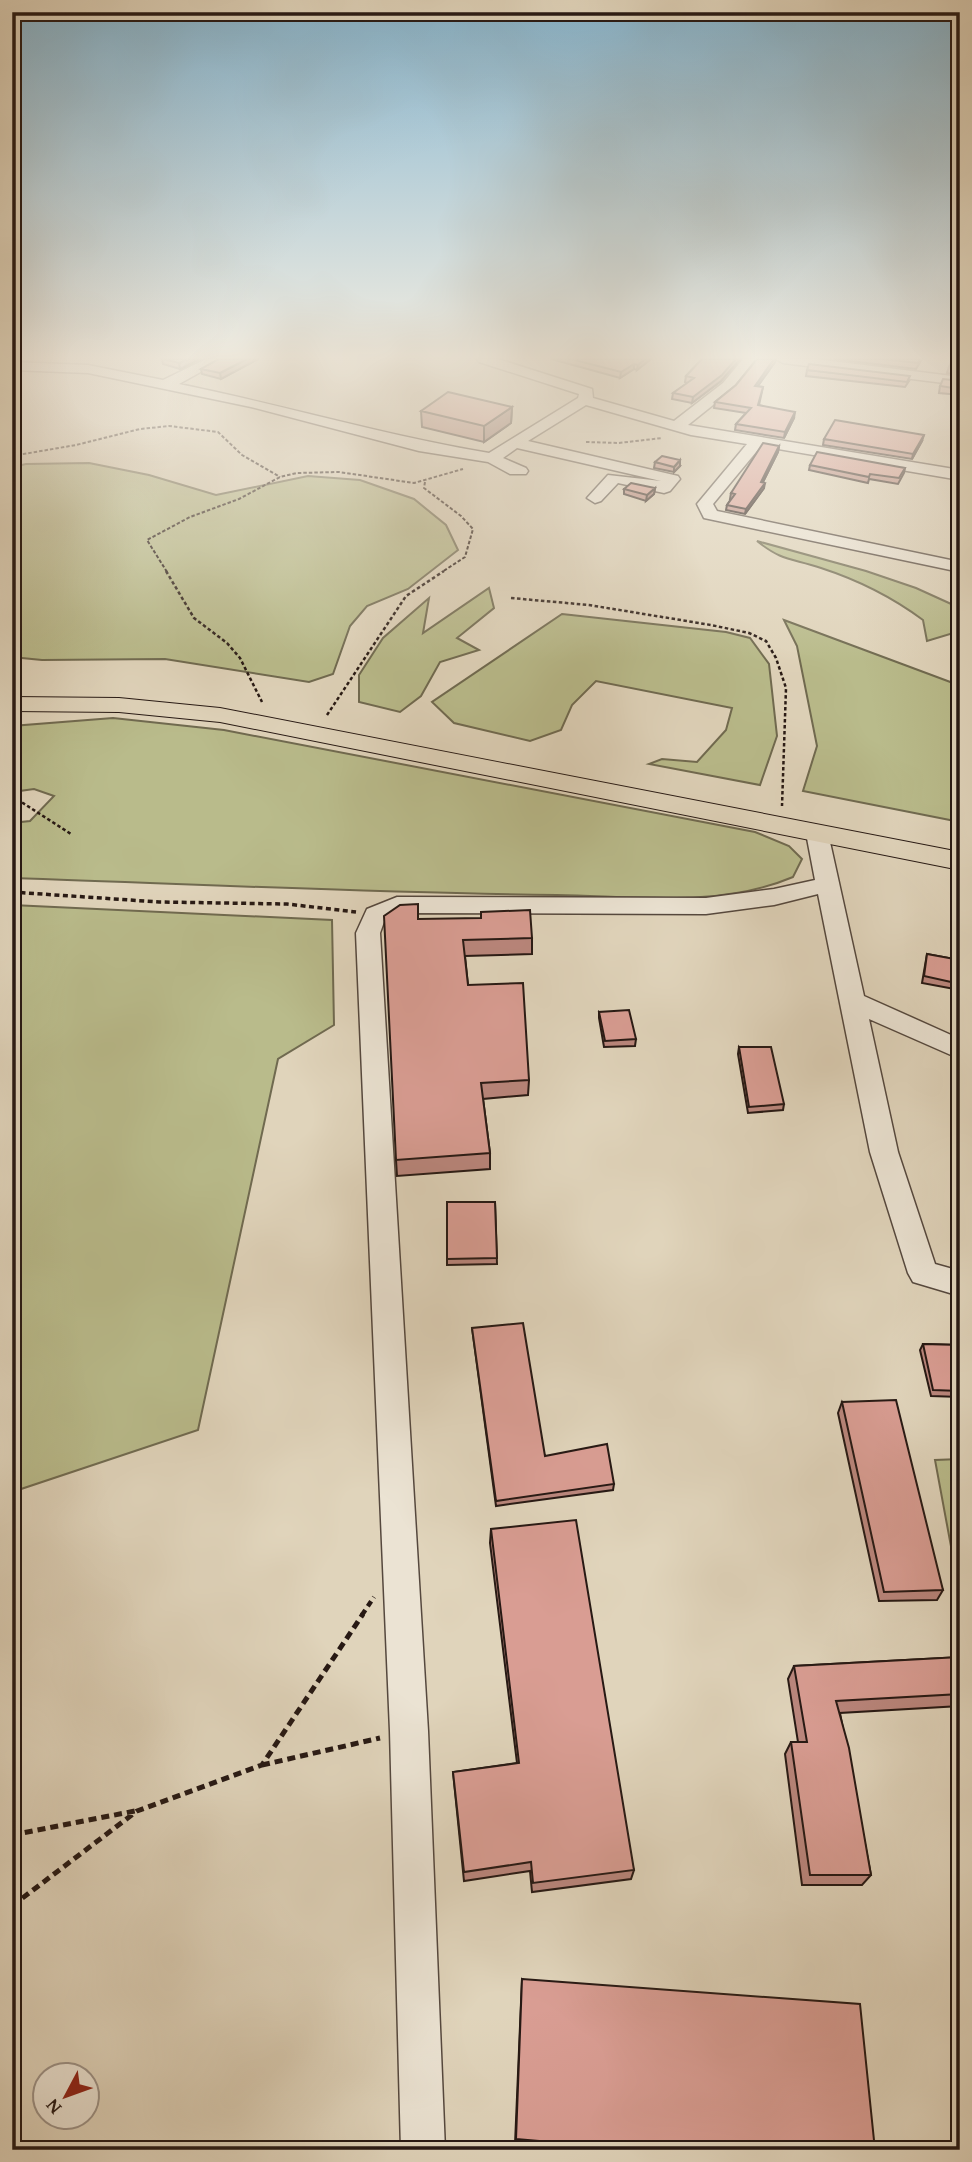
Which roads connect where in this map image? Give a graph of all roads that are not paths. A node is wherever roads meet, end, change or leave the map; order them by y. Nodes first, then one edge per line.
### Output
1 (495, 460) edge
2 (589, 460) edge
3 (742, 460) edge
4 (867, 460) edge
5 (520, 471) dead end
6 (960, 475) edge
7 (595, 498) dead end
8 (960, 567) edge
9 (12, 685) edge
10 (12, 704) edge
11 (817, 832) junction
12 (960, 841) edge
13 (960, 861) edge
14 (828, 884) junction
15 (852, 1000) junction
16 (960, 1050) edge
17 (960, 1284) edge
18 (423, 2150) edge

1 - 5 street
2 - 7 street
3 - 8 street
4 - 6 street
9 - 12 main road
10 - 11 main road
11 - 13 main road
11 - 14 street
14 - 15 street
14 - 18 street
15 - 16 street
15 - 17 street

